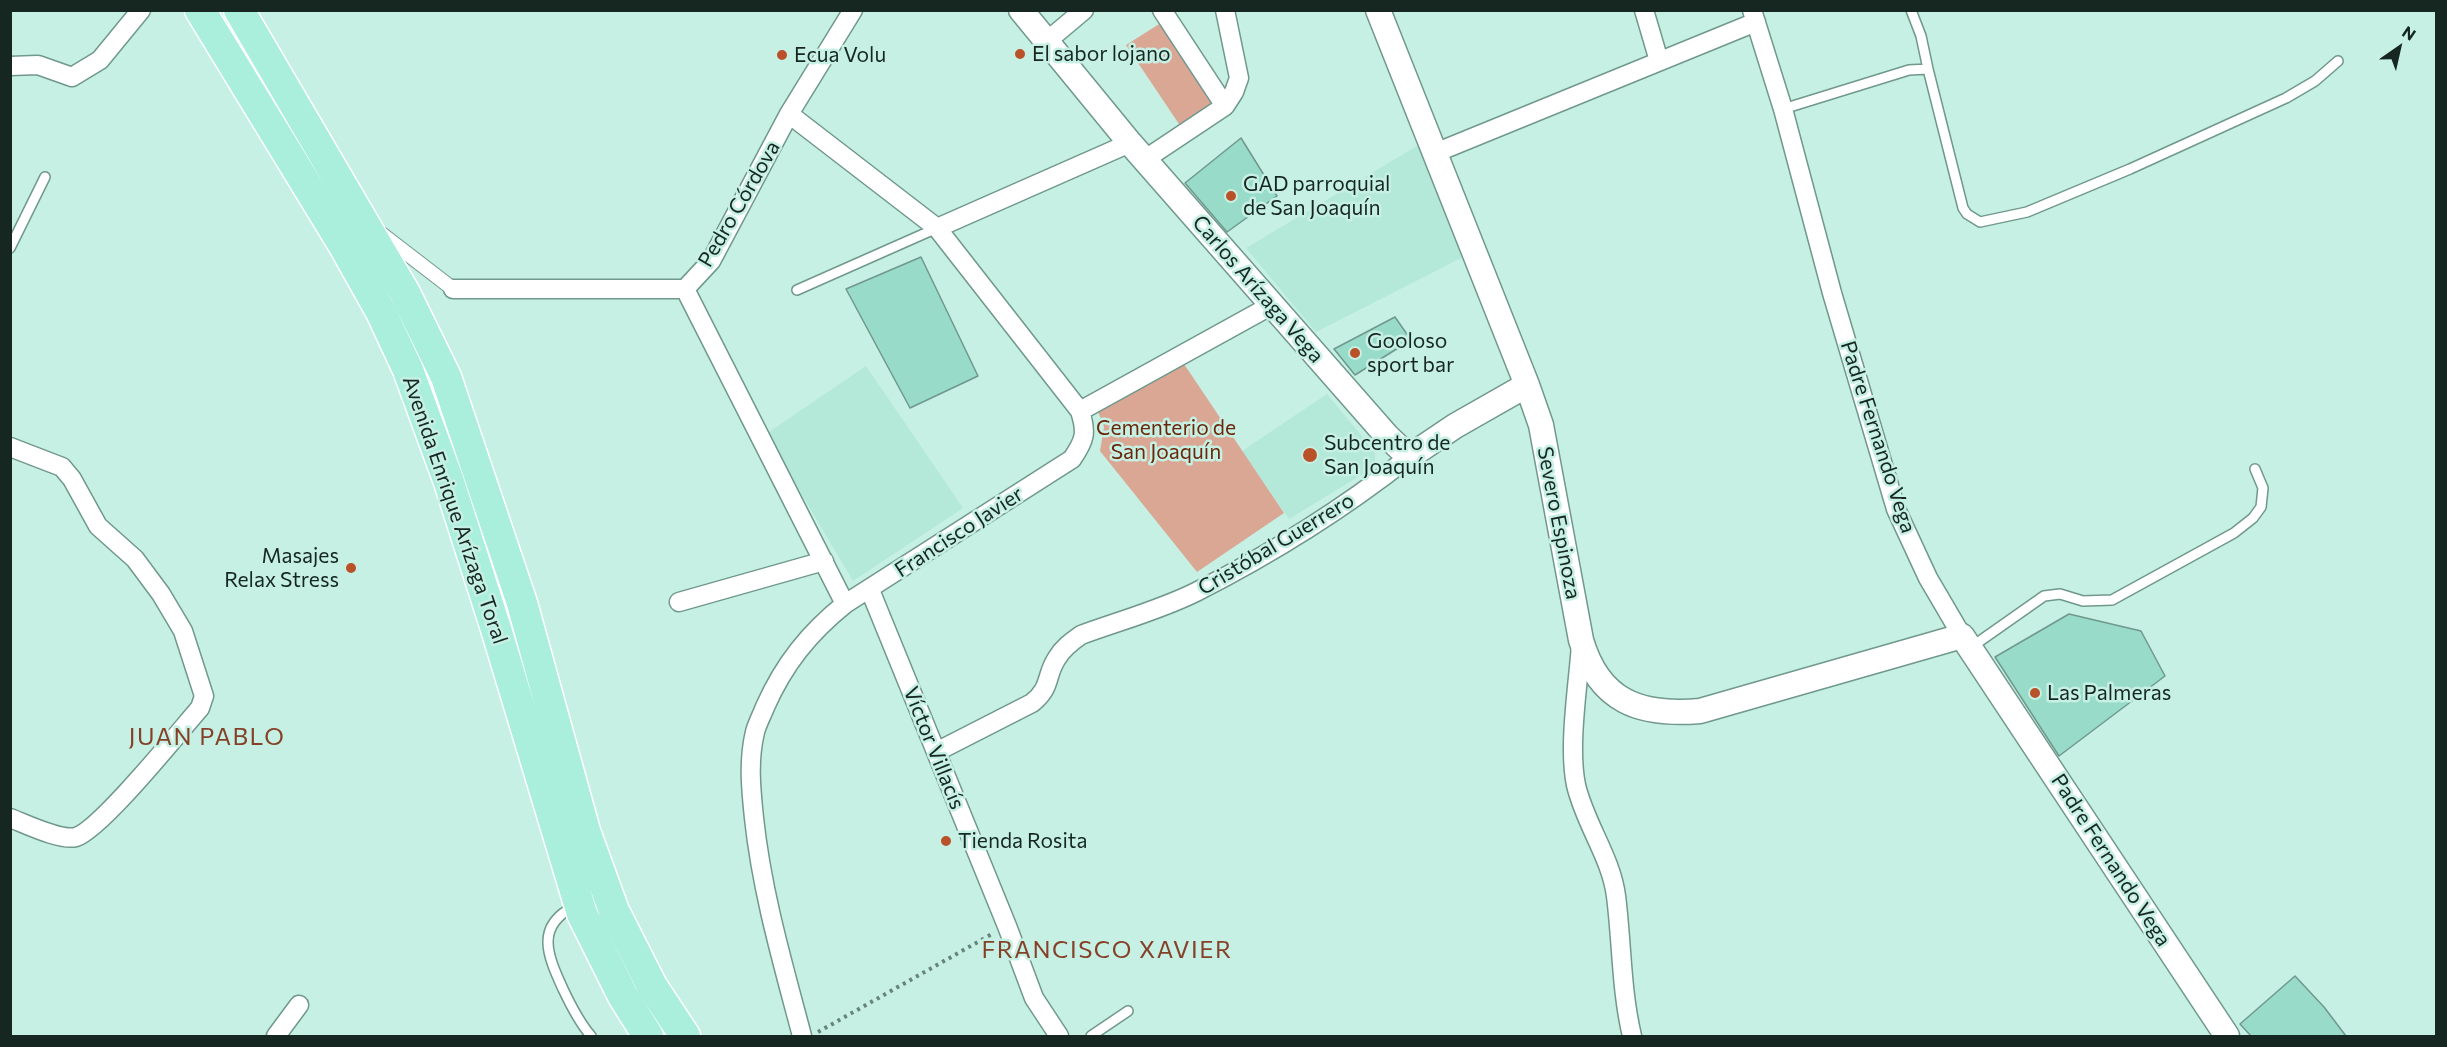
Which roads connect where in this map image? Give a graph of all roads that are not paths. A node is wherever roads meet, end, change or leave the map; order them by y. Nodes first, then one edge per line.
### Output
1 (200, 10) edge
2 (239, 10) edge
3 (853, 10) edge
4 (1021, 10) edge
5 (1084, 10) edge
6 (1162, 10) edge
7 (1225, 10) edge
8 (1378, 10) edge
9 (1644, 10) edge
10 (1911, 10) edge
11 (138, 12) edge
12 (1754, 16) edge
13 (1046, 42) junction
14 (1659, 61) junction
15 (2338, 61) dead end
16 (10, 66) edge
17 (1928, 69) junction
18 (1225, 106) junction
19 (1783, 109) junction
20 (789, 114) junction
21 (1137, 151) junction
22 (1435, 153) junction
23 (45, 177) dead end
24 (361, 218) junction
25 (937, 228) junction
26 (10, 248) edge
27 (453, 289) joint
28 (685, 289) junction
29 (797, 290) dead end
30 (1272, 305) junction
31 (1527, 385) junction
32 (1080, 411) junction
33 (10, 447) edge
34 (1409, 458) junction
35 (2254, 469) dead end
36 (824, 561) junction
37 (870, 590) junction
38 (679, 602) dead end
39 (845, 604) junction
40 (1581, 640) junction
41 (1966, 642) junction
42 (936, 752) junction
43 (10, 818) edge
44 (579, 904) junction
45 (299, 1005) dead end
46 (1128, 1011) dead end
47 (276, 1036) edge
48 (591, 1036) edge
49 (648, 1036) edge
50 (685, 1036) edge
51 (802, 1036) edge
52 (1059, 1036) edge
53 (1090, 1036) edge
54 (1632, 1036) edge
55 (2227, 1036) edge

1 - 44 main road, Avenida Enrique Arízaga Toral
2 - 24 main road, Avenida Enrique Arízaga Toral
3 - 20 street, Pedro Córdova
4 - 13 street, Carlos Arízaga Vega
5 - 13 street
6 - 18 street
7 - 18 street
8 - 22 street, Severo Espinoza
9 - 14 street
10 - 17 lane
11 - 16 street
12 - 14 street
12 - 19 street, Padre Fernando Vega
13 - 21 street, Carlos Arízaga Vega
14 - 22 street
15 - 17 lane
17 - 19 lane
18 - 21 street
19 - 41 street, Padre Fernando Vega
20 - 25 street
20 - 28 street, Pedro Córdova
21 - 25 street
21 - 30 street, Carlos Arízaga Vega
22 - 31 street, Severo Espinoza
23 - 26 lane
24 - 27 street
24 - 50 main road, Avenida Enrique Arízaga Toral
25 - 29 lane
25 - 32 street
27 - 28 street, Pedro Córdova
28 - 36 street
30 - 32 street
30 - 34 street, Carlos Arízaga Vega
31 - 34 street
31 - 40 street, Severo Espinoza
32 - 37 street, Francisco Javier
33 - 43 street
34 - 42 street, Cristóbal Guerrero
35 - 41 lane
36 - 38 street
36 - 39 street
37 - 39 street, Francisco Javier
37 - 42 street, Víctor Villacís
39 - 51 street, Francisco Javier
40 - 41 street, Severo Espinoza
40 - 54 street
41 - 55 street, Padre Fernando Vega
42 - 52 street, Víctor Villacís
44 - 48 lane
44 - 49 main road, Avenida Enrique Arízaga Toral
45 - 47 street
46 - 53 lane

